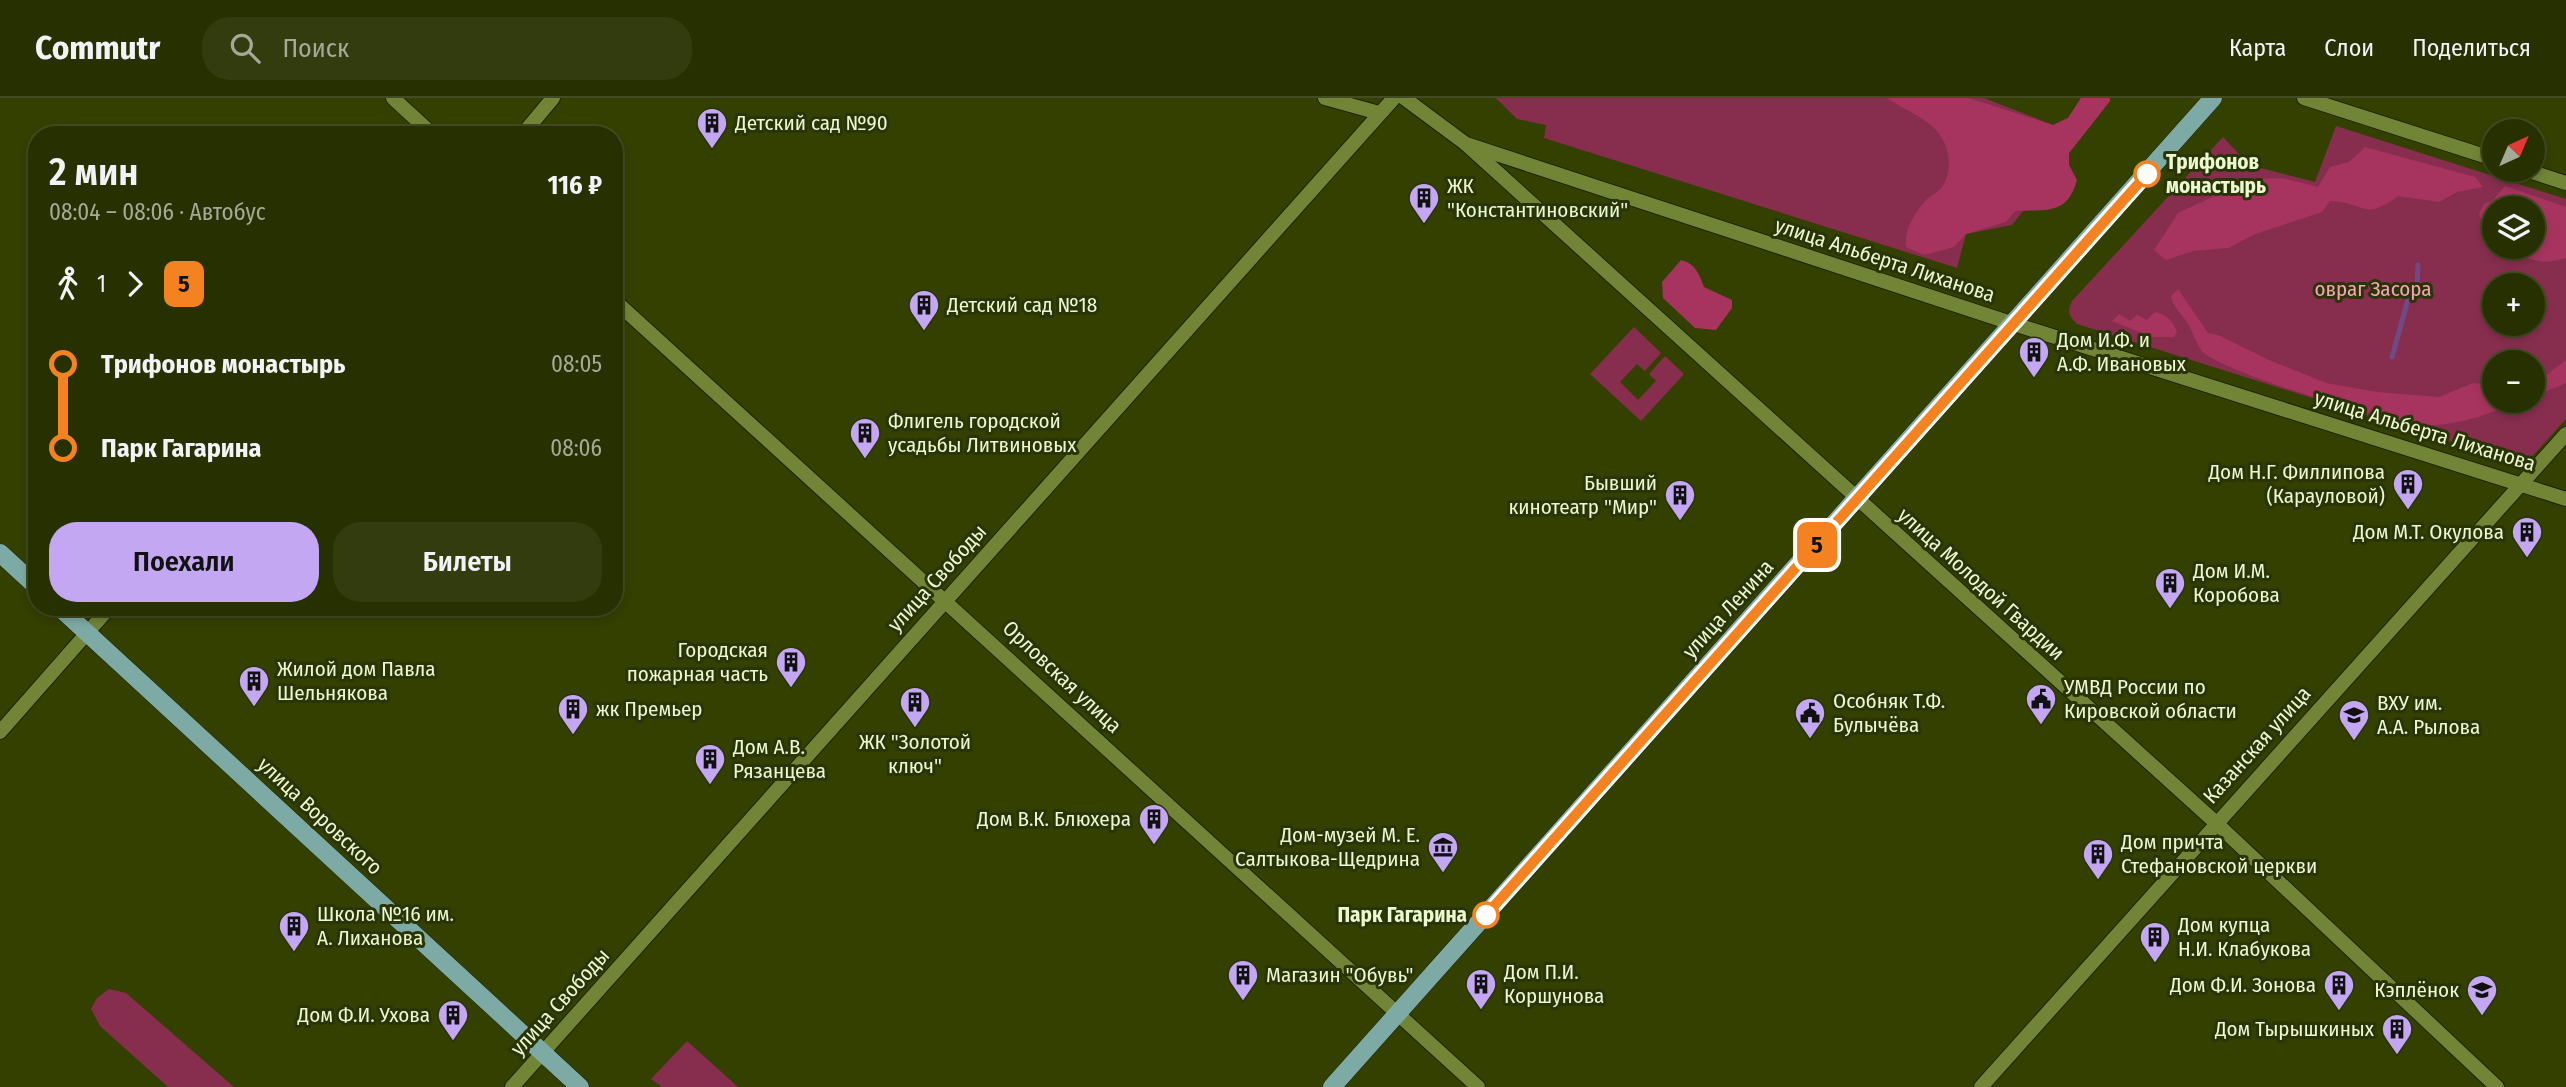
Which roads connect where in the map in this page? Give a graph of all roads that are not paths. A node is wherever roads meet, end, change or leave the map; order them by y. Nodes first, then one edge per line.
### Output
1 (393, 98) edge
2 (554, 98) edge
3 (1325, 98) edge
4 (1394, 98) edge
5 (1404, 98) edge
6 (2213, 98) edge
7 (2304, 98) edge
8 (1379, 113) junction
9 (423, 126) edge
10 (530, 126) edge
11 (1466, 144) junction
12 (2482, 155) edge
13 (2545, 176) edge
14 (2566, 183) edge
15 (623, 308) edge
16 (2014, 324) junction
17 (2566, 434) edge
18 (2523, 484) junction
19 (2566, 499) edge
20 (1856, 501) junction
21 (0, 553) edge
22 (28, 579) edge
23 (946, 600) junction
24 (69, 616) edge
25 (102, 616) edge
26 (88, 633) junction
27 (0, 732) edge
28 (2215, 822) junction
29 (1398, 1013) junction
30 (542, 1053) junction
31 (512, 1087) edge
32 (580, 1087) edge
33 (1332, 1087) edge
34 (1478, 1087) edge
35 (1981, 1087) edge
36 (2497, 1087) edge

1 - 9 street
2 - 10 street
3 - 8 street
4 - 8 street, улица Свободы
5 - 11 street, улица Альберта Лиханова
6 - 16 main road, улица Ленина
7 - 12 street
8 - 23 street, улица Свободы
11 - 16 street, улица Альберта Лиханова
11 - 20 street, улица Молодой Гвардии
13 - 14 street
15 - 23 street, Орловская улица
16 - 18 street, улица Альберта Лиханова
16 - 20 main road, улица Ленина
17 - 18 street, Казанская улица
18 - 19 street, улица Альберта Лиханова
18 - 28 street, Казанская улица
20 - 28 street, улица Молодой Гвардии
20 - 29 main road, улица Ленина
21 - 22 main road
23 - 29 street, Орловская улица
23 - 30 street, улица Свободы
24 - 26 main road, улица Воровского
25 - 26 street
26 - 27 street
26 - 30 main road, улица Воровского
28 - 35 street, Казанская улица
28 - 36 street, улица Молодой Гвардии
29 - 33 main road, улица Ленина
29 - 34 street, Орловская улица
30 - 31 street, улица Свободы
30 - 32 main road, улица Воровского

